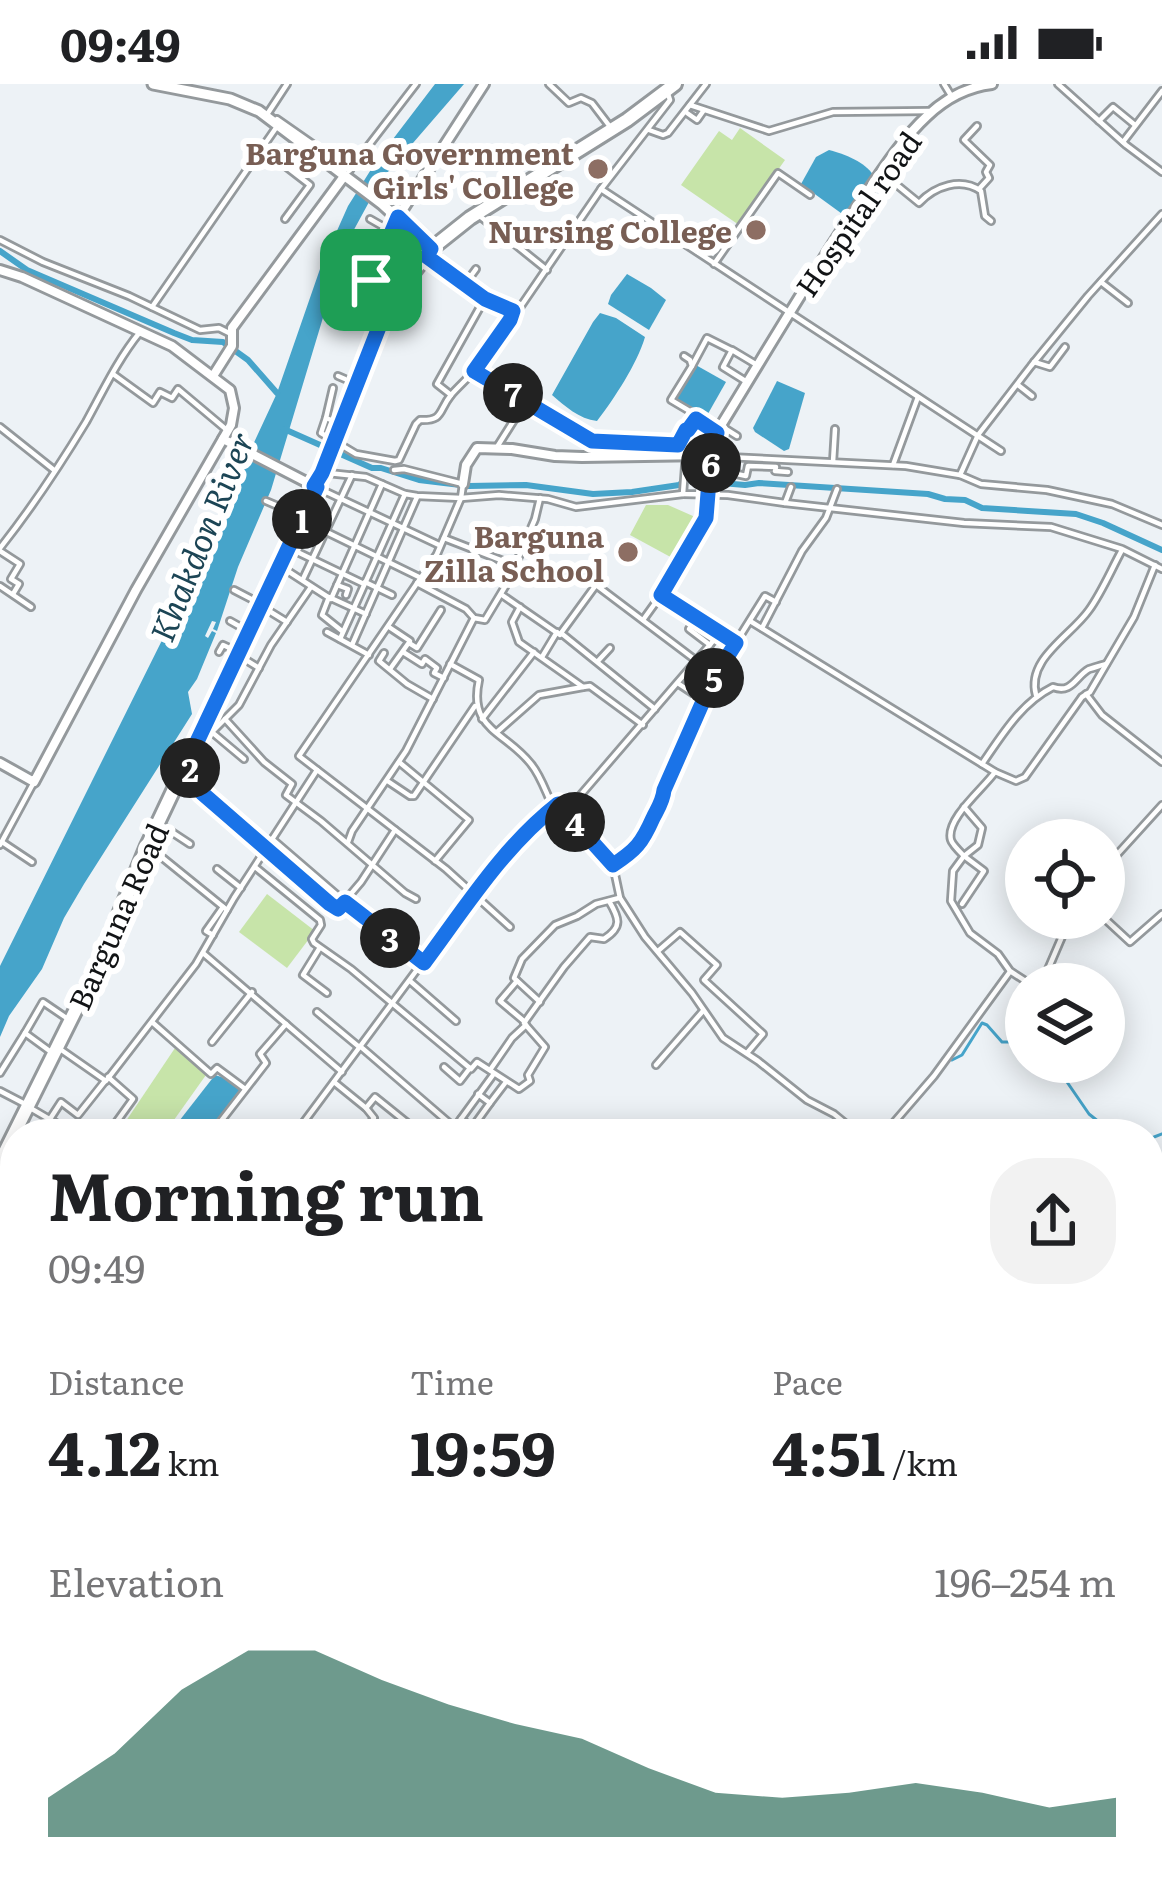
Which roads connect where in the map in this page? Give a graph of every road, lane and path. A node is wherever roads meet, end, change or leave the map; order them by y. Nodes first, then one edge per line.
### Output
1 (153, 84) edge
2 (287, 84) edge
3 (416, 84) edge
4 (484, 84) edge
5 (548, 84) edge
6 (706, 84) edge
7 (956, 84) edge
8 (986, 84) edge
9 (1058, 84) edge
10 (671, 87) edge
11 (948, 90) edge
12 (1162, 91) edge
13 (687, 108) junction
14 (938, 108) junction
15 (1099, 122) junction
16 (1135, 124) junction
17 (278, 125) junction
18 (976, 126) dead end
19 (611, 129) junction
20 (649, 130) junction
21 (1123, 142) junction
22 (262, 148) junction
23 (881, 172) junction
24 (1162, 172) edge
25 (349, 175) junction
26 (601, 189) junction
27 (979, 189) junction
28 (811, 196) dead end
29 (477, 214) junction
30 (1162, 214) edge
31 (398, 217) junction
32 (285, 219) dead end
33 (370, 219) dead end
34 (991, 221) dead end
35 (391, 231) junction
36 (0, 240) edge
37 (429, 253) junction
38 (714, 264) junction
39 (476, 269) dead end
40 (0, 270) edge
41 (547, 270) junction
42 (1101, 282) junction
43 (465, 284) junction
44 (485, 299) junction
45 (1128, 303) dead end
46 (152, 308) junction
47 (513, 311) junction
48 (787, 313) junction
49 (381, 322) junction
50 (140, 332) junction
51 (231, 344) junction
52 (1065, 347) dead end
53 (732, 350) junction
54 (684, 356) dead end
55 (1034, 362) junction
56 (692, 365) junction
57 (757, 365) junction
58 (474, 371) junction
59 (113, 374) junction
60 (214, 376) junction
61 (748, 382) junction
62 (1018, 385) junction
63 (333, 388) dead end
64 (451, 395) junction
65 (1032, 396) dead end
66 (918, 397) junction
67 (526, 401) junction
68 (326, 418) junction
69 (696, 419) junction
70 (341, 424) junction
71 (0, 427) edge
72 (835, 429) dead end
73 (719, 430) junction
74 (225, 435) junction
75 (978, 435) junction
76 (737, 436) dead end
77 (334, 443) junction
78 (678, 445) junction
79 (496, 448) junction
80 (686, 451) junction
81 (1001, 452) dead end
82 (707, 454) junction
83 (791, 460) junction
84 (833, 462) junction
85 (395, 465) junction
86 (892, 465) junction
87 (710, 468) junction
88 (324, 469) junction
89 (54, 470) junction
90 (960, 475) junction
91 (352, 476) junction
92 (387, 485) junction
93 (316, 487) junction
94 (791, 487) dead end
95 (837, 489) dead end
96 (462, 492) junction
97 (405, 494) junction
98 (682, 494) junction
99 (706, 495) junction
100 (418, 496) junction
101 (540, 498) junction
102 (341, 499) junction
103 (266, 501) dead end
104 (785, 503) junction
105 (830, 508) junction
106 (369, 512) junction
107 (300, 518) junction
108 (392, 523) junction
109 (1162, 524) edge
110 (403, 528) junction
111 (325, 533) junction
112 (444, 538) junction
113 (441, 546) junction
114 (354, 547) junction
115 (288, 548) junction
116 (1122, 549) junction
117 (0, 550) edge
118 (376, 558) junction
119 (313, 559) junction
120 (388, 563) junction
121 (514, 565) junction
122 (280, 566) junction
123 (1159, 567) edge
124 (343, 573) junction
125 (419, 580) junction
126 (302, 581) junction
127 (365, 583) junction
128 (337, 585) junction
129 (0, 586) edge
130 (311, 587) junction
131 (377, 588) junction
132 (235, 590) dead end
133 (13, 594) junction
134 (346, 595) dead end
135 (392, 595) dead end
136 (502, 595) junction
137 (661, 595) junction
138 (330, 598) junction
139 (776, 602) junction
140 (260, 604) junction
141 (31, 607) dead end
142 (520, 607) junction
143 (354, 609) junction
144 (440, 610) dead end
145 (366, 614) junction
146 (474, 618) junction
147 (698, 618) junction
148 (642, 620) junction
149 (230, 621) dead end
150 (750, 621) junction
151 (287, 622) junction
152 (389, 627) junction
153 (762, 628) junction
154 (246, 630) junction
155 (327, 632) dead end
156 (559, 633) junction
157 (721, 633) junction
158 (342, 635) junction
159 (409, 643) junction
160 (736, 643) junction
161 (352, 645) junction
162 (710, 645) junction
163 (610, 648) dead end
164 (219, 652) dead end
165 (403, 652) junction
166 (534, 652) junction
167 (237, 653) junction
168 (370, 653) junction
169 (542, 657) junction
170 (598, 662) junction
171 (698, 662) junction
172 (450, 664) junction
173 (1107, 664) junction
174 (259, 668) junction
175 (389, 670) junction
176 (444, 678) junction
177 (679, 684) junction
178 (584, 687) junction
179 (1086, 694) junction
180 (1036, 695) junction
181 (433, 699) junction
182 (704, 700) junction
183 (475, 706) junction
184 (655, 709) junction
185 (225, 719) junction
186 (482, 719) junction
187 (643, 725) junction
188 (208, 729) junction
189 (496, 732) junction
190 (244, 759) dead end
191 (399, 762) junction
192 (1162, 762) edge
193 (0, 763) edge
194 (187, 763) junction
195 (982, 764) junction
196 (317, 770) junction
197 (995, 772) junction
198 (387, 780) junction
199 (34, 782) junction
200 (424, 782) junction
201 (296, 802) junction
202 (1162, 805) edge
203 (553, 807) junction
204 (964, 807) junction
205 (369, 809) junction
206 (566, 812) junction
207 (158, 823) junction
208 (395, 830) junction
209 (272, 839) junction
210 (1, 841) edge
211 (190, 844) dead end
212 (347, 844) junction
213 (147, 846) junction
214 (1125, 846) edge
215 (266, 849) junction
216 (964, 856) junction
217 (435, 861) junction
218 (32, 862) dead end
219 (372, 865) junction
220 (613, 865) junction
221 (255, 867) junction
222 (217, 869) dead end
223 (234, 871) dead end
224 (229, 878) junction
225 (241, 888) junction
226 (474, 893) junction
227 (620, 898) junction
228 (416, 899) dead end
229 (609, 901) junction
230 (345, 902) junction
231 (962, 904) dead end
232 (225, 909) junction
233 (1162, 914) edge
234 (510, 927) dead end
235 (1125, 937) edge
236 (320, 947) junction
237 (658, 952) junction
238 (203, 953) junction
239 (424, 963) junction
240 (1005, 964) edge
241 (1005, 978) edge
242 (410, 981) junction
243 (517, 981) junction
244 (251, 992) junction
245 (327, 993) dead end
246 (540, 1002) junction
247 (392, 1004) junction
248 (703, 1011) junction
249 (317, 1012) dead end
250 (68, 1019) junction
251 (456, 1021) dead end
252 (152, 1022) junction
253 (526, 1023) junction
254 (286, 1024) junction
255 (25, 1033) junction
256 (212, 1042) dead end
257 (361, 1047) junction
258 (54, 1050) junction
259 (747, 1054) junction
260 (656, 1065) dead end
261 (444, 1067) dead end
262 (470, 1068) junction
263 (342, 1072) junction
264 (492, 1072) junction
265 (0, 1073) edge
266 (107, 1079) junction
267 (334, 1082) junction
268 (507, 1082) junction
269 (246, 1089) junction
270 (0, 1091) edge
271 (478, 1094) junction
272 (490, 1103) junction
273 (26, 1105) junction
274 (366, 1108) junction
275 (19, 1119) edge
276 (50, 1119) joint
277 (119, 1119) edge
278 (223, 1119) edge
279 (307, 1119) edge
280 (373, 1119) edge
281 (402, 1119) edge
282 (440, 1119) edge
283 (461, 1119) edge
284 (478, 1119) edge
285 (838, 1119) edge
286 (897, 1119) edge

1 - 17 main road
2 - 25 street
3 - 25 street
4 - 31 street
5 - 19 street
6 - 13 street
7 - 11 street
8 - 11 street, Hospital road
9 - 15 street
10 - 19 main road, Barguna Road
10 - 20 street
11 - 14 street, Hospital road
12 - 16 street
13 - 14 street
13 - 20 street
14 - 23 street, Hospital road
15 - 16 street
15 - 21 street
16 - 21 street
17 - 22 street
17 - 25 main road
18 - 27 street
19 - 29 main road, Barguna Road
20 - 26 street
21 - 24 street
22 - 32 street
22 - 46 street
23 - 27 street
23 - 48 street, Hospital road
25 - 31 main road
25 - 51 street
26 - 38 street
26 - 41 street
27 - 34 street
28 - 38 street
29 - 37 main road, Barguna Road
29 - 41 street
30 - 42 street
31 - 35 street
31 - 37 main road
33 - 35 street
35 - 49 street
36 - 46 street
37 - 43 street
37 - 49 main road, Barguna Road
38 - 48 street
39 - 43 street
40 - 50 street
41 - 47 street
42 - 45 street
42 - 55 street
43 - 44 street
44 - 47 street
44 - 64 street
46 - 51 street
47 - 58 street
48 - 57 street, Hospital road
48 - 66 street
49 - 70 main road, Barguna Road
50 - 59 street
50 - 60 street
51 - 60 street
52 - 55 street
53 - 56 street
53 - 57 street
53 - 61 street
54 - 56 street
55 - 62 street
56 - 69 street
57 - 61 street, Hospital road
58 - 64 street
58 - 67 street
59 - 74 street
59 - 89 street
60 - 74 street
61 - 73 street, Hospital road
62 - 65 street
62 - 75 street
63 - 68 street
64 - 85 street
66 - 75 street
66 - 86 street
67 - 78 street
67 - 79 street
68 - 70 street
68 - 77 street
69 - 73 street
69 - 78 street
70 - 77 main road, Barguna Road
71 - 89 street
72 - 84 street
73 - 76 street
73 - 82 street, Hospital road
74 - 93 street
74 - 199 street
75 - 81 street
75 - 90 street
77 - 85 street
77 - 88 main road, Barguna Road
78 - 80 street
79 - 80 street
79 - 96 street
80 - 82 street
80 - 98 street
82 - 83 street
82 - 87 street
83 - 84 street
83 - 87 street
84 - 86 street
85 - 92 street
85 - 96 street
86 - 90 street
87 - 99 street
88 - 91 street
88 - 93 main road, Barguna Road
89 - 117 street
90 - 109 street
91 - 92 street
91 - 102 street
92 - 97 street
92 - 106 street
93 - 102 street
93 - 107 main road, Barguna Road
94 - 104 street
95 - 105 street
96 - 100 street
96 - 101 street
96 - 112 street
97 - 100 street
97 - 108 street
98 - 99 street
98 - 101 street
99 - 104 street
99 - 137 street
100 - 110 street
101 - 121 street
102 - 106 street
102 - 111 street
103 - 107 street
104 - 105 street
105 - 116 street
105 - 139 street
106 - 108 street
106 - 114 street
107 - 111 street
107 - 115 main road, Barguna Road
107 - 140 main road, Barguna Road
108 - 110 street
108 - 118 street
110 - 113 street
110 - 120 street
111 - 114 street
111 - 119 street
112 - 113 street
112 - 121 street
113 - 125 street
114 - 118 street
114 - 124 street
115 - 119 street
115 - 122 main road, Barguna Road
116 - 123 street
116 - 180 street
117 - 133 street
118 - 120 street
118 - 127 street
119 - 124 street
119 - 126 street
120 - 125 street
120 - 131 street
121 - 136 street
122 - 126 street
122 - 140 main road, Barguna Road
123 - 173 street
124 - 127 street
124 - 128 street
125 - 146 street
125 - 152 street
126 - 130 street
127 - 131 street
127 - 143 street
128 - 134 street
128 - 138 street
129 - 133 street
130 - 138 street
130 - 151 street
131 - 135 street
131 - 145 street
132 - 140 street
133 - 141 street
136 - 142 street
136 - 146 street
137 - 147 street
137 - 148 street
138 - 143 street
138 - 158 street
139 - 150 street
139 - 153 street
140 - 151 street
140 - 154 main road, Barguna Road
140 - 167 main road, Barguna Road
142 - 156 street
142 - 166 street
143 - 145 street
143 - 158 street
144 - 159 street
145 - 161 street
146 - 172 street
147 - 157 street
147 - 162 street
148 - 156 street
148 - 171 street
149 - 154 street
150 - 153 street
150 - 160 street
151 - 174 street
152 - 159 street
152 - 168 street
153 - 195 street
154 - 167 main road, Barguna Road
155 - 158 street
156 - 169 street
156 - 170 street
157 - 160 street
157 - 162 street
158 - 161 street
159 - 165 street
160 - 182 street
161 - 168 street
162 - 171 street
163 - 170 street
164 - 167 street
165 - 175 street
165 - 176 street
166 - 169 street
166 - 186 street
167 - 174 street
167 - 188 main road, Barguna Road
167 - 250 main road, Barguna Road
168 - 175 street
168 - 196 street
169 - 178 street
170 - 184 street
171 - 177 street
172 - 176 street
172 - 183 street
173 - 179 street
173 - 180 street
174 - 185 street
175 - 181 street
176 - 181 street
177 - 182 street
177 - 184 street
178 - 187 street
178 - 189 street
179 - 192 street
179 - 197 street
180 - 195 street
181 - 191 street
182 - 220 street
183 - 186 street
183 - 200 street
184 - 187 street
185 - 188 street
185 - 201 street
186 - 189 street
187 - 206 street
188 - 190 street
188 - 194 main road, Barguna Road
189 - 203 street
191 - 198 street
191 - 200 street
193 - 199 street
194 - 207 main road, Barguna Road
194 - 215 street
195 - 197 street
196 - 201 street
196 - 205 street
197 - 204 street
198 - 200 street
198 - 205 street
199 - 210 street
200 - 217 street
201 - 209 street
201 - 212 street
202 - 214 street
203 - 206 street
203 - 226 street
204 - 216 street
204 - 216 street
205 - 208 street
205 - 212 street
206 - 220 street
207 - 211 street
207 - 213 main road, Barguna Road
208 - 217 street
208 - 219 street
209 - 215 street
209 - 230 street
210 - 218 street
212 - 219 street
213 - 232 street
213 - 258 main road, Barguna Road
215 - 221 street
215 - 230 street
216 - 231 street
216 - 240 street
217 - 226 street
219 - 228 street
219 - 230 street
220 - 227 street
221 - 225 street
221 - 236 street
222 - 224 street
223 - 224 street
224 - 225 street
225 - 232 street
226 - 234 street
226 - 239 street
227 - 229 street
227 - 237 street
229 - 243 street
229 - 246 street
230 - 239 street
232 - 238 street
233 - 235 street
236 - 245 street
236 - 247 street
237 - 248 street
237 - 259 street
238 - 244 street
238 - 252 street
239 - 242 street
241 - 286 street
242 - 247 street
242 - 251 street
243 - 246 street
243 - 253 street
244 - 254 street
244 - 256 street
246 - 253 street
247 - 257 street
247 - 262 street
248 - 259 street
248 - 260 street
249 - 257 street
250 - 255 street
250 - 258 main road, Barguna Road
252 - 266 street
252 - 269 street
253 - 264 street
253 - 268 street
254 - 263 street
254 - 269 street
255 - 258 street
255 - 265 street
257 - 263 street
257 - 282 street
258 - 266 street
258 - 273 main road, Barguna Road
259 - 285 street
261 - 262 street
262 - 264 street
263 - 267 street
264 - 268 street
264 - 271 street
266 - 276 street
266 - 277 street
267 - 274 street
267 - 279 street
268 - 272 street
269 - 278 street
270 - 273 street
271 - 272 street
271 - 283 street
272 - 284 street
273 - 275 main road, Barguna Road
273 - 276 street
274 - 280 street
274 - 281 street

